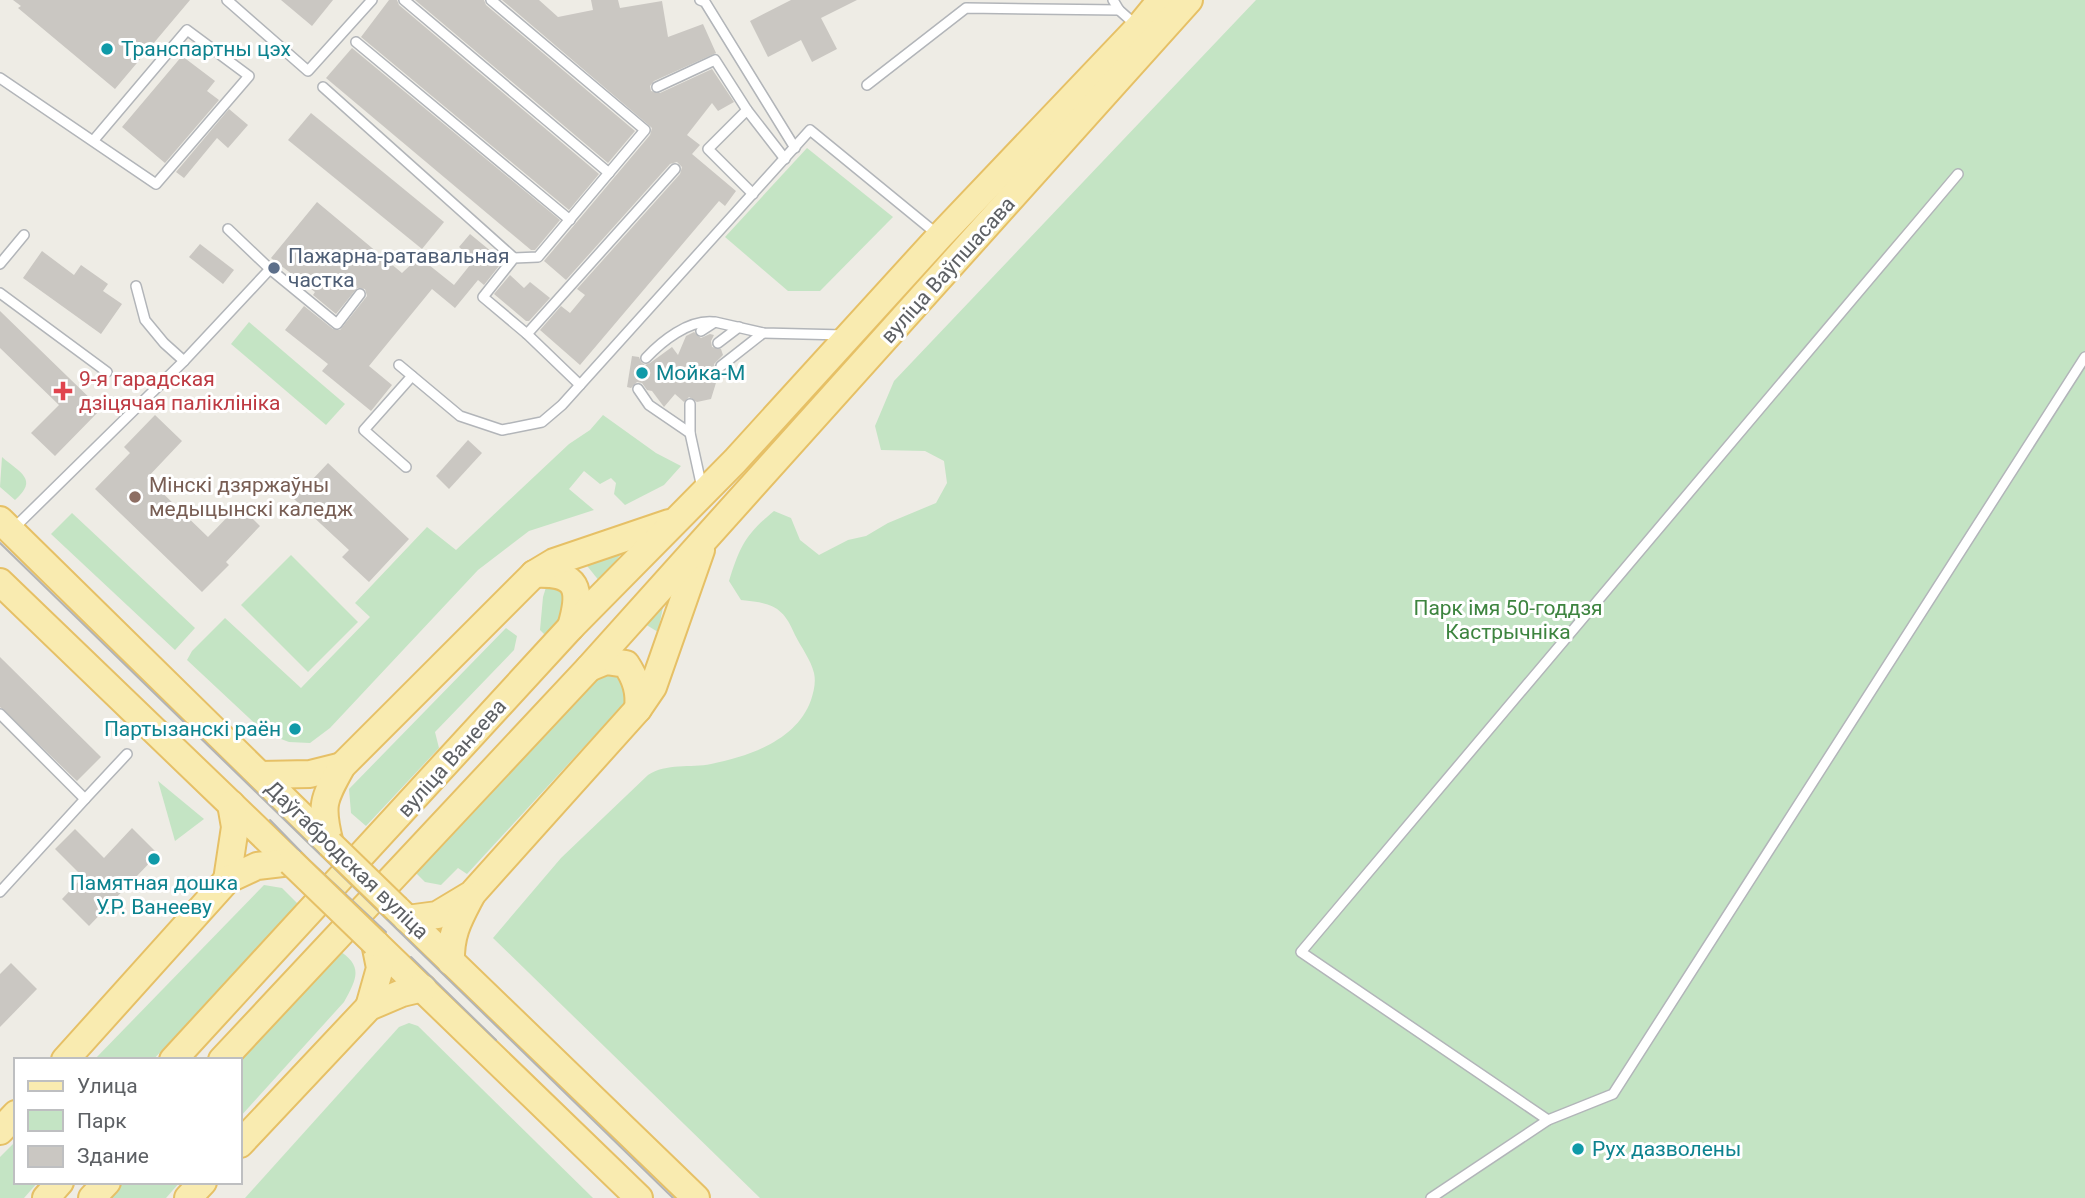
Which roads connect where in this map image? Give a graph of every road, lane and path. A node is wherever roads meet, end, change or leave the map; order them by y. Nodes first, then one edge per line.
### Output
1 (227, 0) edge
2 (372, 0) edge
3 (404, 0) edge
4 (491, 0) edge
5 (700, 0) edge
6 (1113, 0) edge
7 (1161, 0) edge
8 (1189, 0) edge
9 (1119, 10) junction
10 (1147, 34) junction
11 (356, 42) dead end
12 (0, 78) edge
13 (867, 85) dead end
14 (323, 87) dead end
15 (657, 87) dead end
16 (747, 110) junction
17 (93, 141) junction
18 (794, 148) junction
19 (785, 159) junction
20 (675, 169) dead end
21 (609, 173) junction
22 (1958, 174) dead end
23 (753, 194) junction
24 (570, 220) junction
25 (228, 229) dead end
26 (24, 235) dead end
27 (951, 245) junction
28 (514, 258) junction
29 (0, 264) edge
30 (270, 269) junction
31 (136, 286) dead end
32 (0, 293) edge
33 (360, 294) dead end
34 (715, 322) junction
35 (739, 327) junction
36 (701, 331) dead end
37 (762, 333) junction
38 (527, 334) junction
39 (849, 335) junction
40 (718, 343) dead end
41 (646, 358) dead end
42 (2085, 358) edge
43 (184, 361) junction
44 (399, 365) dead end
45 (721, 366) dead end
46 (107, 372) dead end
47 (412, 376) junction
48 (580, 384) junction
49 (638, 389) dead end
50 (690, 404) dead end
51 (690, 433) junction
52 (734, 461) joint
53 (405, 467) dead end
54 (703, 493) junction
55 (677, 520) junction
56 (6, 525) edge
57 (705, 538) junction
58 (534, 574) junction
59 (0, 582) edge
60 (571, 627) junction
61 (589, 668) junction
62 (638, 709) junction
63 (0, 714) edge
64 (127, 754) dead end
65 (342, 766) junction
66 (260, 775) junction
67 (85, 799) junction
68 (231, 804) junction
69 (330, 845) junction
70 (291, 862) junction
71 (228, 880) junction
72 (0, 892) edge
73 (472, 894) junction
74 (402, 914) junction
75 (375, 943) junction
76 (451, 962) junction
77 (423, 988) junction
78 (369, 1007) junction
79 (67, 1058) edge
80 (175, 1058) edge
81 (224, 1058) edge
82 (14, 1116) edge
83 (1548, 1119) junction
84 (0, 1131) edge
85 (242, 1142) edge
86 (58, 1184) edge
87 (105, 1184) edge
88 (201, 1184) edge
89 (46, 1198) edge
90 (92, 1198) edge
91 (188, 1198) edge
92 (639, 1198) edge
93 (696, 1198) edge
94 (1431, 1198) edge

1 - 2 lane
3 - 21 lane
4 - 21 lane
5 - 18 lane
6 - 9 lane
7 - 10 main road, вуліца Ваўпшасава
8 - 10 main road, вуліца Ваўпшасава
9 - 10 lane
9 - 13 lane
10 - 27 main road, вуліца Ваўпшасава
11 - 24 lane
12 - 17 lane
14 - 28 lane
15 - 16 lane
16 - 19 lane
16 - 23 lane
17 - 17 lane
18 - 19 lane
18 - 27 lane
19 - 23 lane
20 - 38 lane
21 - 24 lane
22 - 83 lane
23 - 48 lane
24 - 28 lane
25 - 30 lane
26 - 29 lane
27 - 39 main road, вуліца Ваўпшасава
27 - 57 main road, вуліца Ваўпшасава
28 - 38 lane
30 - 33 lane
30 - 43 lane
31 - 43 lane
32 - 46 lane
34 - 35 lane
34 - 36 lane
34 - 41 lane
35 - 37 lane
35 - 40 lane
37 - 39 lane
37 - 45 lane
38 - 48 lane
39 - 52 main road, вуліца Ваўпшасава
42 - 83 lane
43 - 56 lane
44 - 47 lane
47 - 48 lane
47 - 53 lane
49 - 51 lane
50 - 51 lane
51 - 54 lane
52 - 54 main road, вуліца Ванеева
54 - 55 main road, вуліца Ванеева
55 - 58 main road
55 - 60 main road, вуліца Ванеева
56 - 66 main road, Даўгабродская вуліца
57 - 61 main road, вуліца Ванеева
57 - 62 main road
58 - 60 main road
58 - 65 main road
59 - 68 main road, Даўгабродская вуліца
60 - 80 main road, вуліца Ванеева
61 - 62 main road
61 - 81 main road, вуліца Ванеева
62 - 73 main road
63 - 67 lane
64 - 67 lane
65 - 66 main road
65 - 69 main road
66 - 69 main road, Даўгабродская вуліца
67 - 72 lane
68 - 70 main road, Даўгабродская вуліца
68 - 71 main road
69 - 74 main road, Даўгабродская вуліца, bridge
70 - 71 main road
70 - 75 main road, Даўгабродская вуліца, bridge
71 - 79 main road
73 - 74 main road
73 - 76 main road
74 - 76 main road, Даўгабродская вуліца
75 - 77 main road, Даўгабродская вуліца
75 - 78 main road
76 - 93 main road, Даўгабродская вуліца
77 - 78 main road
77 - 92 main road, Даўгабродская вуліца
78 - 85 main road
82 - 84 main road
83 - 94 lane
86 - 89 main road
87 - 90 main road
88 - 91 main road

